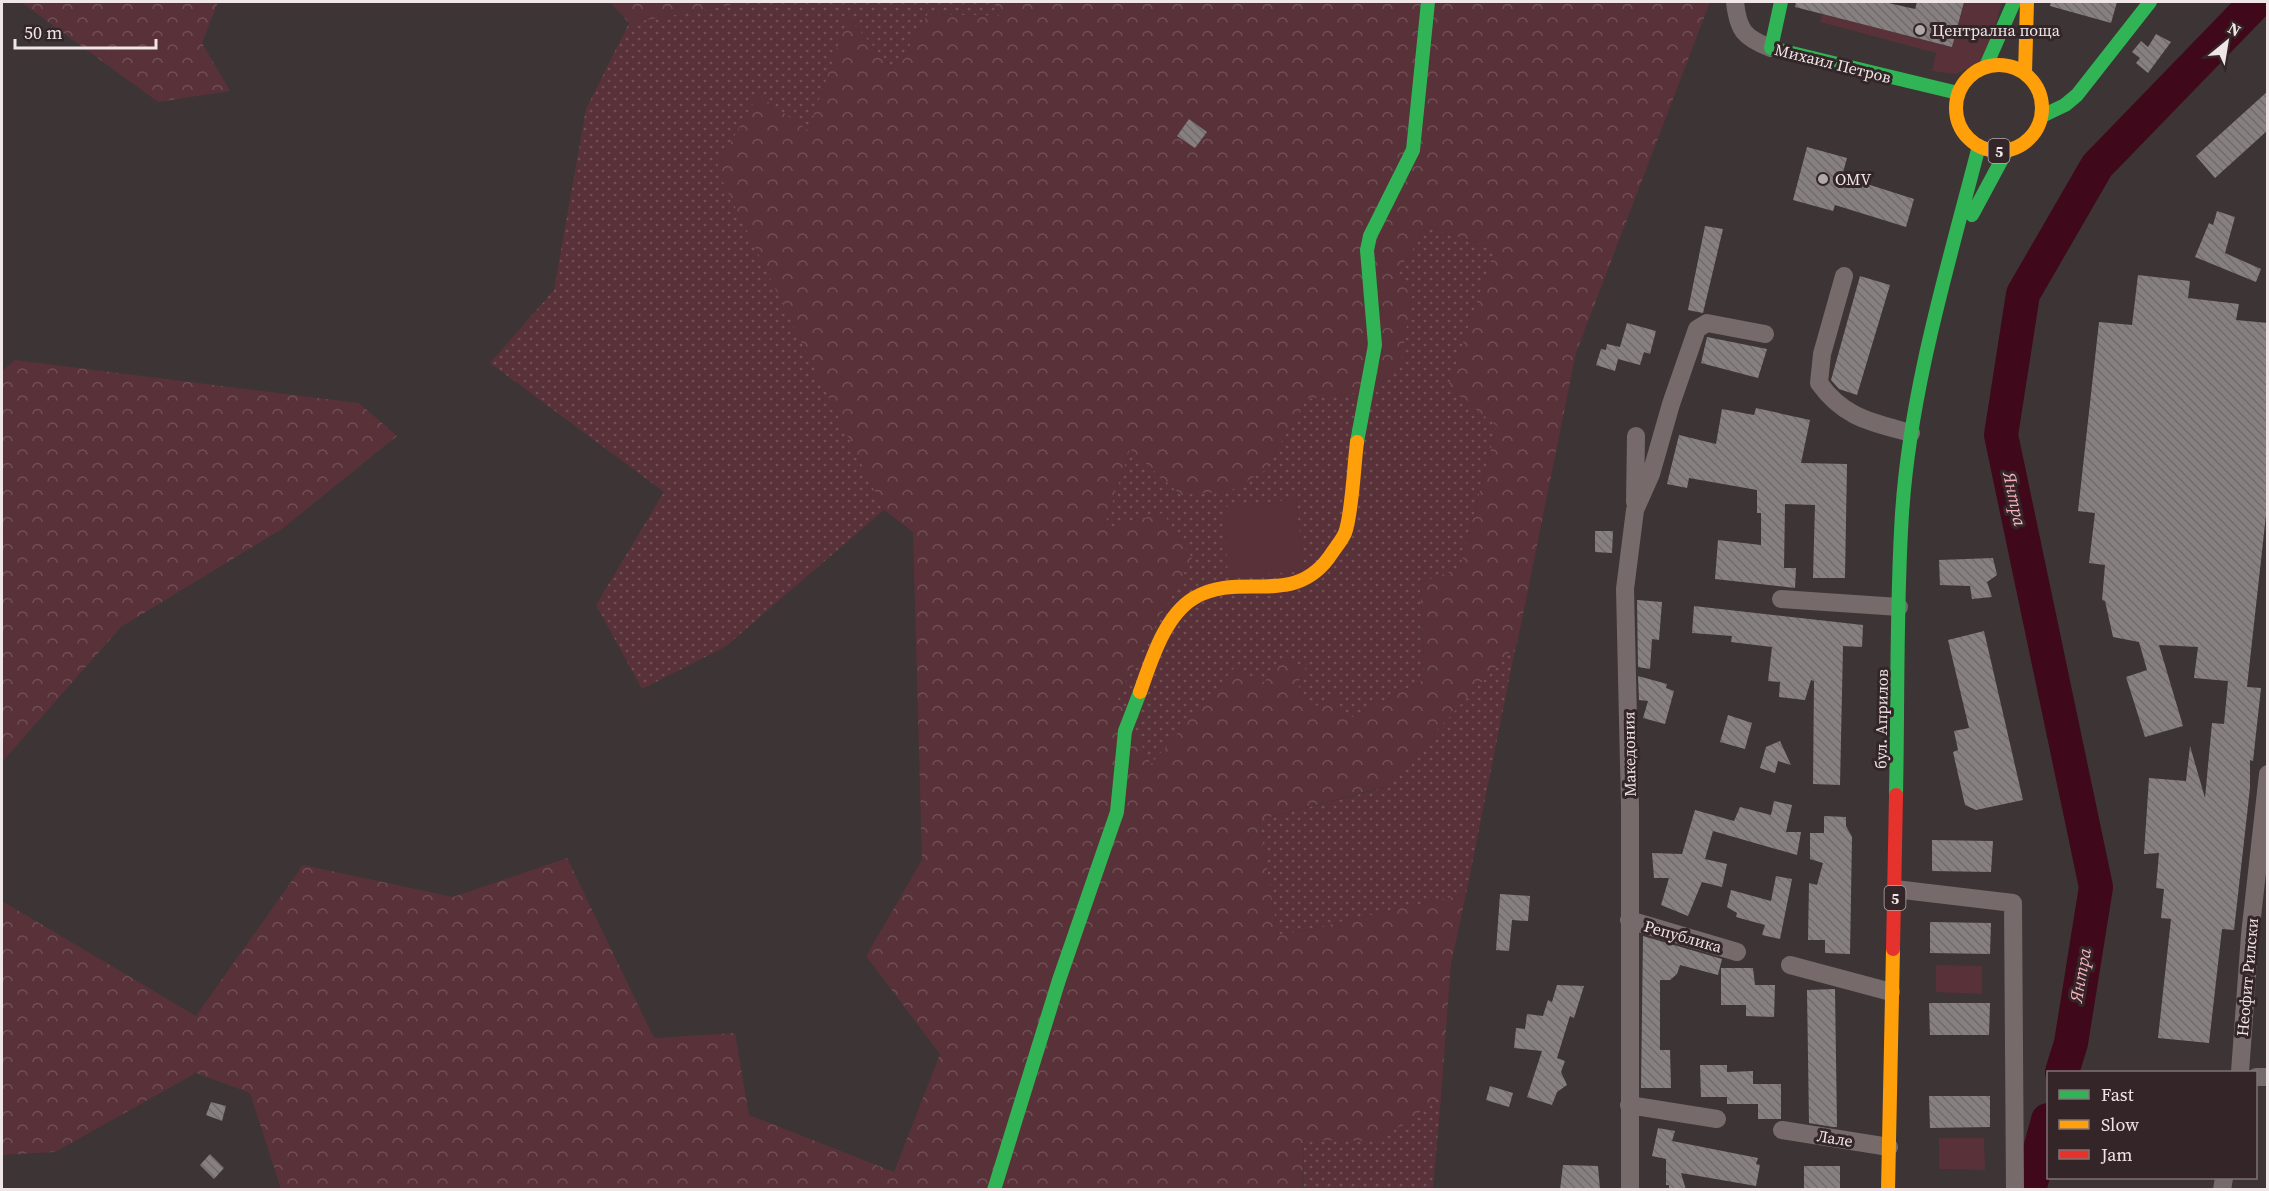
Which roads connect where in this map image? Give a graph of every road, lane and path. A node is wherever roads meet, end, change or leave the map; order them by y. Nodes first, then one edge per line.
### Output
1 (1428, 2) edge
2 (1735, 2) edge
3 (1781, 2) edge
4 (2014, 2) edge
5 (2027, 2) edge
6 (2150, 2) edge
7 (1771, 48) junction
8 (1986, 66) junction
9 (2025, 73) junction
10 (1958, 93) junction
11 (2042, 116) junction
12 (1978, 146) junction
13 (2007, 150) junction
14 (1951, 254) junction
15 (1844, 276) dead end
16 (1765, 334) dead end
17 (1911, 433) junction
18 (1636, 436) dead end
19 (1635, 510) junction
20 (1781, 599) dead end
21 (1899, 607) junction
22 (2268, 774) edge
23 (1895, 889) junction
24 (1629, 920) junction
25 (2259, 936) edge
26 (1737, 952) dead end
27 (1790, 965) dead end
28 (1891, 992) junction
29 (2240, 1071) edge
30 (1629, 1105) junction
31 (1717, 1119) dead end
32 (1782, 1130) dead end
33 (1889, 1147) junction
34 (994, 1190) edge
35 (1630, 1190) edge
36 (1888, 1190) edge
37 (2015, 1190) edge

1 - 34 main road
2 - 7 street, Михаил Петров
3 - 7 main road
4 - 8 main road
5 - 9 main road
6 - 11 main road
7 - 10 main road, Михаил Петров
8 - 9 main road
8 - 10 main road
9 - 11 main road
10 - 12 main road, 5
11 - 13 main road, 5
12 - 13 main road, 5
12 - 14 main road, бул. Априлов / 5
13 - 14 main road, бул. Априлов / 5
14 - 17 main road, бул. Априлов / 5
15 - 17 street
16 - 19 street, Македония
17 - 21 main road, бул. Априлов / 5
18 - 19 street
19 - 24 street, Македония
20 - 21 street
21 - 23 main road, бул. Априлов / 5
22 - 25 street, Неофит Рилски
23 - 28 main road, бул. Априлов / 5
23 - 37 street
24 - 26 street, Република
24 - 30 street, Македония
25 - 29 street, Неофит Рилски
27 - 28 street
28 - 33 main road, бул. Априлов / 5
30 - 31 street
30 - 35 street, Македония
32 - 33 street, Лале
33 - 36 main road, бул. Априлов / 5

